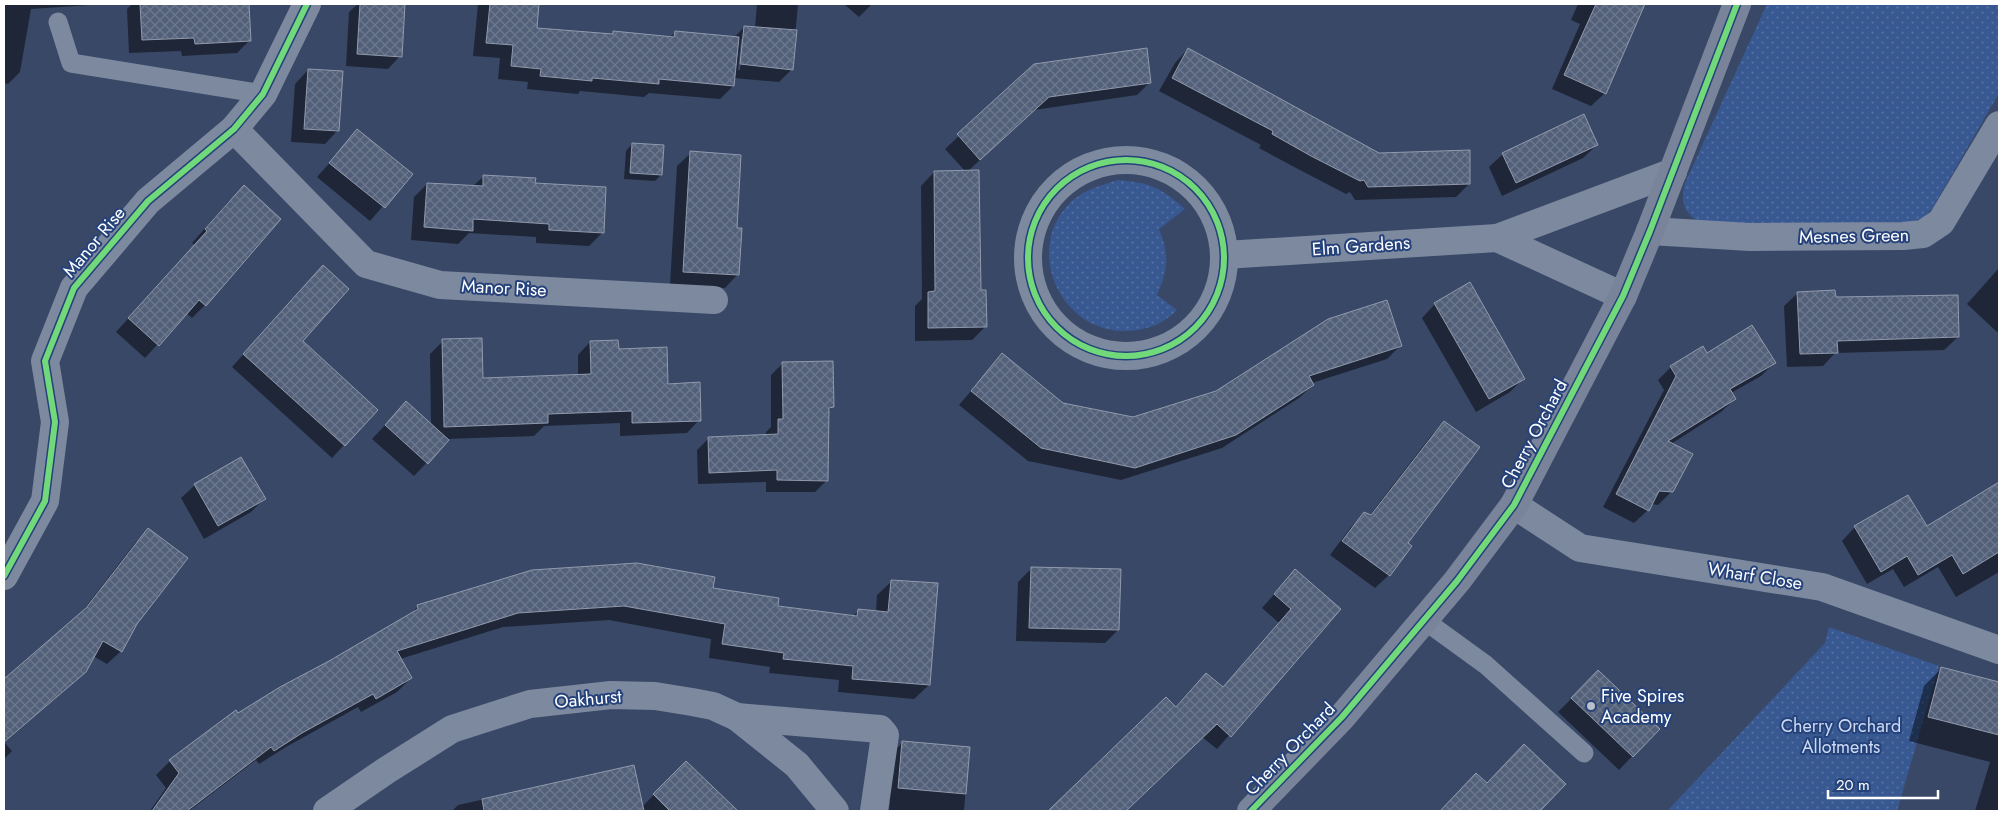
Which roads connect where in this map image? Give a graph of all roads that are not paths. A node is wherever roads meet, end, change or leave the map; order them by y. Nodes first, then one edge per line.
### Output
1 (306, 4) edge
2 (1737, 4) edge
3 (58, 22) dead end
4 (263, 94) junction
5 (1999, 126) edge
6 (234, 128) junction
7 (1673, 172) junction
8 (1650, 231) junction
9 (1497, 238) junction
10 (1224, 255) junction
11 (1623, 296) junction
12 (714, 300) dead end
13 (1514, 505) junction
14 (4, 576) edge
15 (1424, 620) junction
16 (1999, 650) edge
17 (737, 717) junction
18 (1584, 753) dead end
19 (327, 811) edge
20 (835, 811) edge
21 (874, 811) edge
22 (1251, 811) edge

1 - 4 street, Manor Rise
2 - 7 street, Cherry Orchard
3 - 4 lane
4 - 6 street, Manor Rise
5 - 8 street, Mesnes Green
6 - 12 street, Manor Rise
6 - 14 street, Manor Rise
7 - 8 street, Cherry Orchard
7 - 9 street, Elm Gardens
8 - 11 street, Cherry Orchard
9 - 10 street, Elm Gardens
9 - 11 street, Elm Gardens
10 - 10 street
11 - 13 street, Cherry Orchard
13 - 15 street, Cherry Orchard
13 - 16 street, Wharf Close
15 - 18 lane
15 - 22 street, Cherry Orchard
17 - 19 street, Oakhurst
17 - 20 street, Oakhurst
17 - 21 street

